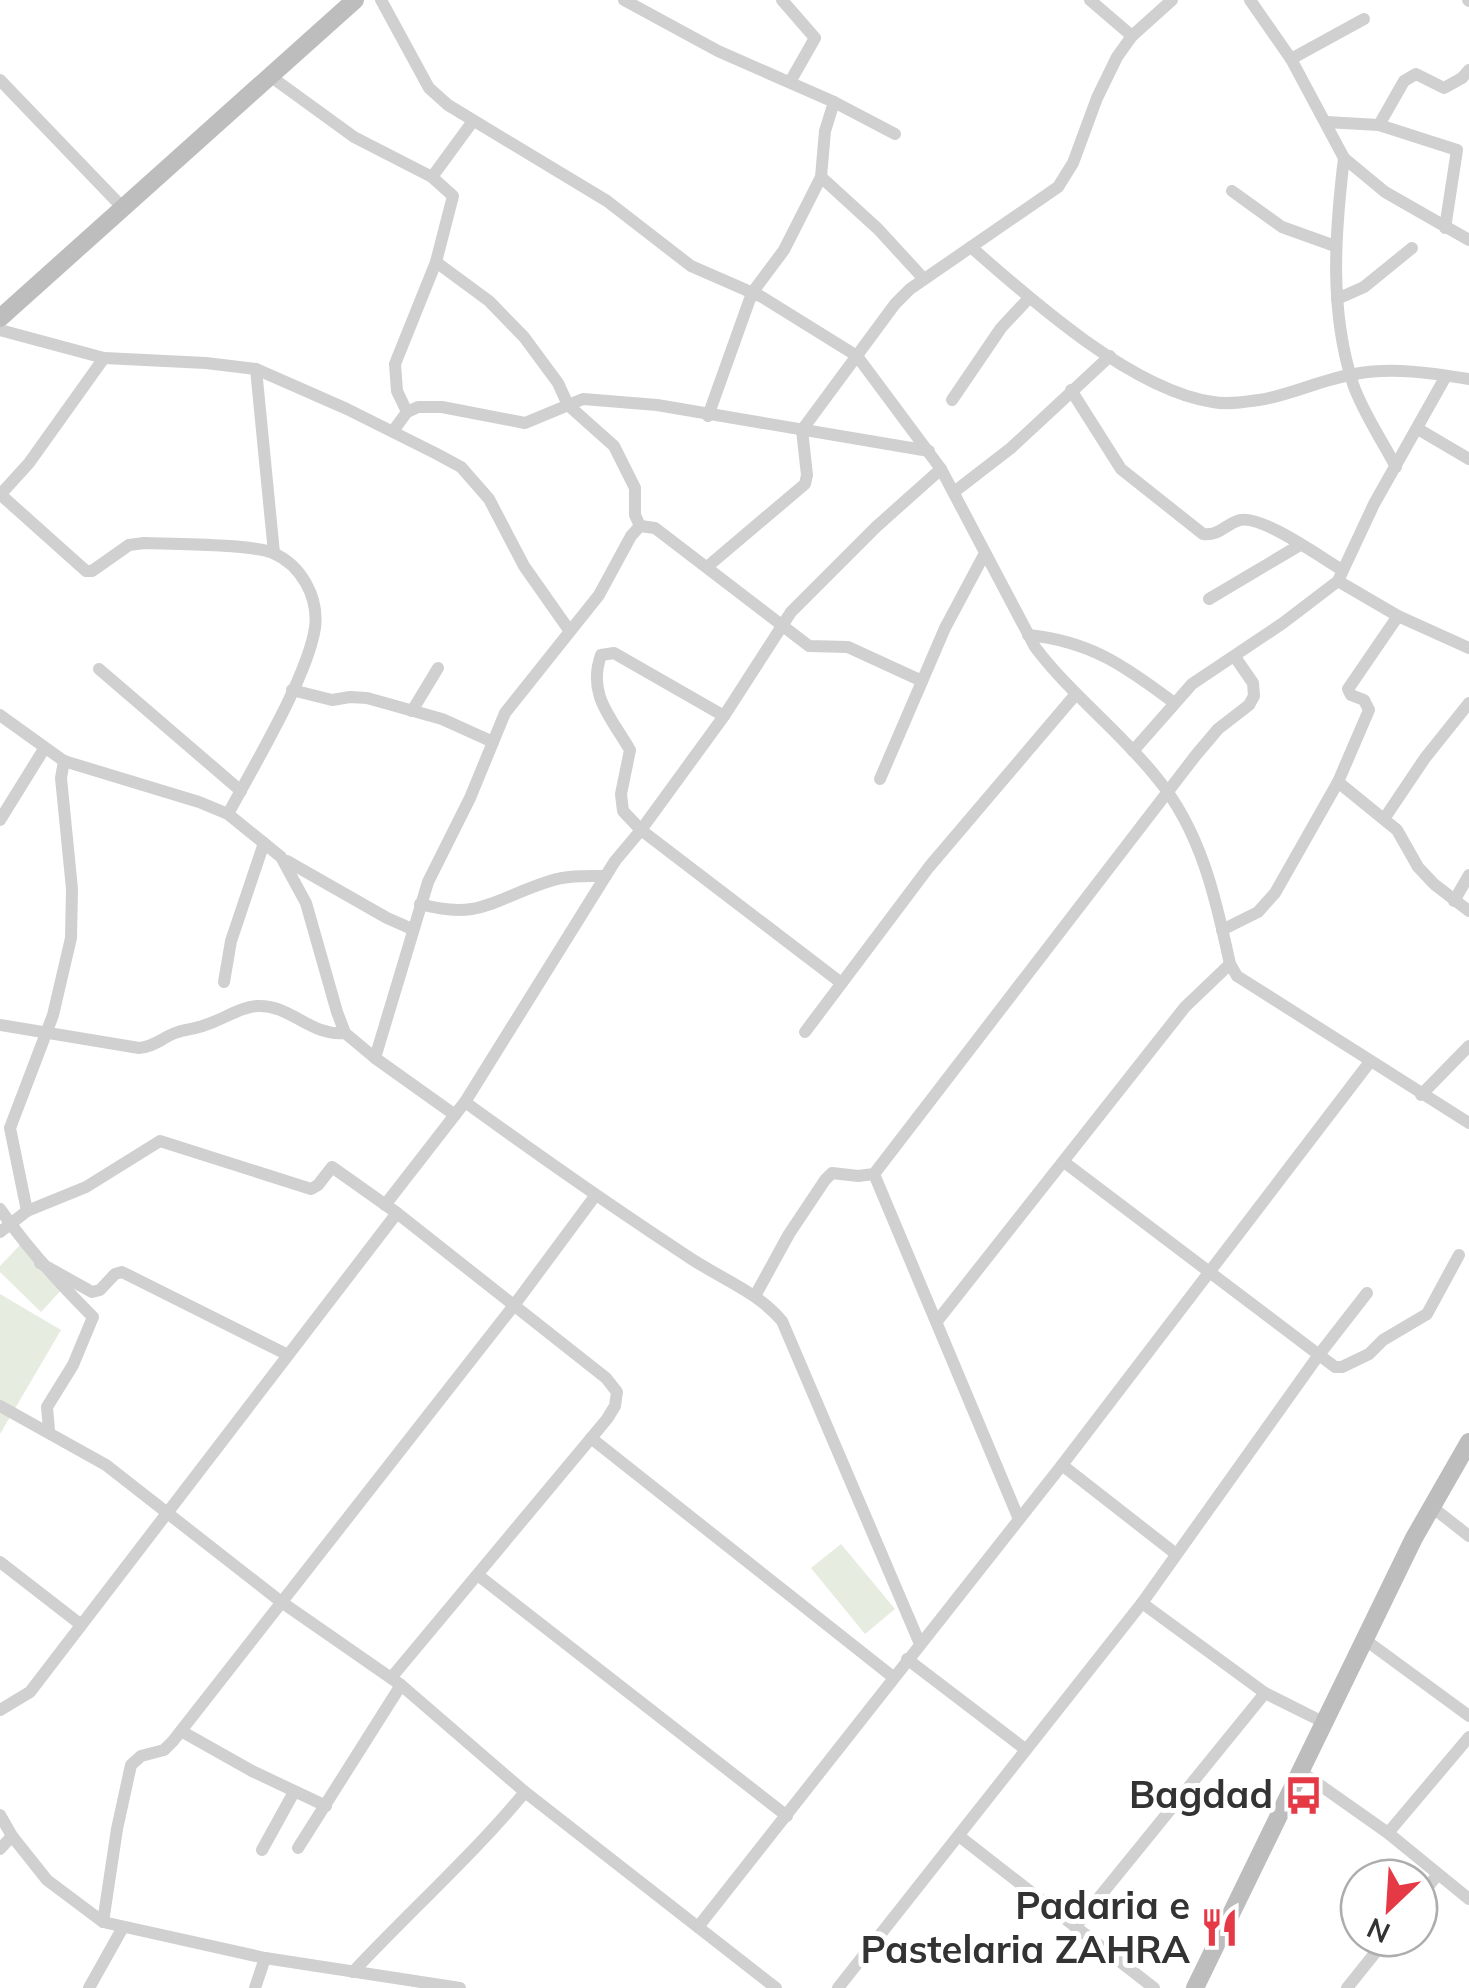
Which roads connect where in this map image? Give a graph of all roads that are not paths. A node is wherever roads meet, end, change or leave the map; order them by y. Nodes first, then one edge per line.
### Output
1 (355, 0) edge
2 (381, 0) edge
3 (624, 0) edge
4 (782, 0) edge
5 (1090, 0) edge
6 (1172, 0) edge
7 (1250, 0) edge
8 (1364, 19) dead end
9 (1132, 36) junction
10 (1291, 59) junction
11 (1469, 70) edge
12 (270, 76) junction
13 (0, 80) edge
14 (790, 82) junction
15 (834, 102) junction
16 (474, 121) junction
17 (1326, 122) junction
18 (1380, 126) junction
19 (895, 134) dead end
20 (1344, 158) junction
21 (432, 177) junction
22 (821, 177) junction
23 (1232, 191) dead end
24 (122, 208) junction
25 (1446, 228) junction
26 (1469, 240) edge
27 (971, 246) junction
28 (1334, 246) junction
29 (1412, 248) dead end
30 (436, 262) junction
31 (923, 278) junction
32 (752, 293) junction
33 (1029, 298) junction
34 (1337, 299) junction
35 (0, 318) edge
36 (0, 330) edge
37 (858, 356) junction
38 (1110, 356) junction
39 (104, 358) junction
40 (256, 369) junction
41 (1350, 374) junction
42 (1446, 376) junction
43 (1469, 379) edge
44 (1070, 390) junction
45 (952, 400) dead end
46 (568, 405) junction
47 (407, 412) junction
48 (708, 416) junction
49 (1418, 429) junction
50 (802, 430) junction
51 (392, 432) junction
52 (929, 451) junction
53 (1469, 459) edge
54 (1396, 468) junction
55 (941, 469) junction
56 (954, 492) junction
57 (0, 495) edge
58 (640, 526) junction
59 (1300, 545) junction
60 (274, 553) junction
61 (985, 554) junction
62 (706, 567) junction
63 (1340, 575) junction
64 (1209, 599) dead end
65 (1398, 616) junction
66 (782, 625) junction
67 (569, 630) junction
68 (1028, 635) junction
69 (1469, 648) edge
70 (1235, 656) junction
71 (438, 668) dead end
72 (100, 669) dead end
73 (922, 681) junction
74 (292, 690) junction
75 (1076, 694) junction
76 (1174, 702) junction
77 (1469, 703) edge
78 (412, 710) junction
79 (0, 715) edge
80 (724, 716) junction
81 (492, 742) junction
82 (44, 749) junction
83 (1133, 751) junction
84 (64, 761) junction
85 (880, 779) dead end
86 (1338, 782) junction
87 (240, 791) junction
88 (1168, 793) junction
89 (228, 814) junction
90 (1384, 819) junction
91 (0, 820) edge
92 (641, 830) junction
93 (264, 843) junction
94 (282, 857) junction
95 (1469, 875) edge
96 (606, 876) junction
97 (1454, 900) junction
98 (420, 904) junction
99 (1469, 911) edge
100 (412, 929) junction
101 (1222, 930) junction
102 (1230, 964) junction
103 (224, 982) dead end
104 (840, 982) junction
105 (0, 1025) edge
106 (345, 1032) junction
107 (805, 1032) dead end
108 (46, 1033) junction
109 (1469, 1046) edge
110 (375, 1058) junction
111 (1369, 1062) junction
112 (1421, 1095) junction
113 (464, 1102) junction
114 (456, 1115) junction
115 (1469, 1124) edge
116 (1064, 1162) junction
117 (874, 1174) junction
118 (595, 1196) junction
119 (0, 1209) edge
120 (391, 1209) junction
121 (28, 1212) junction
122 (5, 1228) edge
123 (1459, 1255) dead end
124 (40, 1263) junction
125 (1211, 1272) junction
126 (1367, 1293) dead end
127 (755, 1296) junction
128 (515, 1304) junction
129 (938, 1320) junction
130 (288, 1355) junction
131 (1318, 1356) junction
132 (0, 1406) edge
133 (48, 1430) junction
134 (591, 1438) junction
135 (1469, 1442) edge
136 (1062, 1465) junction
137 (1432, 1507) junction
138 (166, 1512) junction
139 (1018, 1517) junction
140 (1469, 1536) edge
141 (1176, 1554) junction
142 (0, 1562) edge
143 (479, 1576) junction
144 (280, 1602) junction
145 (1142, 1603) junction
146 (80, 1624) junction
147 (1364, 1639) junction
148 (920, 1644) junction
149 (907, 1658) junction
150 (893, 1677) junction
151 (396, 1681) junction
152 (1265, 1693) junction
153 (0, 1710) edge
154 (1469, 1716) edge
155 (1323, 1722) junction
156 (181, 1730) junction
157 (1469, 1737) edge
158 (1025, 1749) junction
159 (1300, 1772) junction
160 (294, 1792) junction
161 (525, 1792) junction
162 (326, 1806) junction
163 (0, 1815) edge
164 (787, 1816) junction
165 (1388, 1833) junction
166 (12, 1836) junction
167 (959, 1836) junction
168 (298, 1848) dead end
169 (0, 1849) edge
170 (262, 1850) dead end
171 (1418, 1858) edge
172 (1439, 1875) edge
173 (1469, 1899) edge
174 (104, 1922) junction
175 (698, 1927) junction
176 (1075, 1928) junction
177 (122, 1929) junction
178 (265, 1958) junction
179 (1371, 1958) edge
180 (348, 1972) junction
181 (89, 1988) edge
182 (254, 1988) edge
183 (338, 1988) edge
184 (460, 1988) edge
185 (776, 1988) edge
186 (838, 1988) edge
187 (1154, 1988) edge
188 (1195, 1988) edge
189 (1348, 1988) edge

1 - 12 main road
2 - 16 street
3 - 14 street
4 - 14 street
5 - 9 street
6 - 9 street
7 - 10 street
8 - 10 street
9 - 27 street
10 - 17 street
11 - 18 street
12 - 21 street
12 - 24 main road
13 - 24 street
14 - 15 street
15 - 19 street
15 - 22 street
16 - 21 street
16 - 32 street
17 - 18 street
17 - 20 street
18 - 25 street
20 - 25 street
20 - 28 street
21 - 30 street
22 - 31 street
22 - 32 street
23 - 28 street
24 - 35 main road
25 - 26 street
27 - 31 street
27 - 33 street
28 - 34 street
29 - 34 street
30 - 46 street
30 - 47 street
31 - 37 street
32 - 37 street
32 - 48 street
33 - 38 street
33 - 45 street
34 - 41 street
36 - 39 street
37 - 50 street
37 - 52 street
38 - 41 street
38 - 44 street
39 - 40 street
39 - 57 street
40 - 51 street
40 - 60 street
41 - 42 street
41 - 54 street
42 - 43 street
42 - 49 street
44 - 56 street
44 - 59 street
46 - 47 street
46 - 48 street
46 - 58 street
47 - 51 street
48 - 50 street
49 - 53 street
49 - 54 street
50 - 52 street
50 - 62 street
51 - 67 street
52 - 55 street
54 - 63 street
55 - 56 street
55 - 66 street
56 - 61 street
57 - 60 street
58 - 62 street
58 - 67 street
59 - 63 street
59 - 64 street
60 - 74 street
61 - 68 street
61 - 73 street
62 - 66 street
63 - 65 street
63 - 70 street
65 - 69 street
65 - 86 street
66 - 73 street
66 - 80 street
67 - 81 street
68 - 75 street
68 - 76 street
70 - 76 street
70 - 88 street
71 - 78 street
72 - 87 street
73 - 85 street
74 - 78 street
74 - 87 street
75 - 83 street
75 - 104 street
76 - 83 street
77 - 90 street
78 - 81 street
79 - 82 street
80 - 92 street
80 - 92 street
81 - 98 street
82 - 84 street
82 - 91 street
83 - 88 street
84 - 89 street
84 - 108 street
86 - 90 street
86 - 101 street
87 - 89 street
88 - 101 street
88 - 117 street
89 - 93 street
90 - 97 street
92 - 96 street
92 - 104 street
93 - 94 street
93 - 103 street
94 - 100 street
94 - 106 street
95 - 97 street
96 - 98 street
96 - 113 street
97 - 99 street
98 - 100 street
100 - 110 street
101 - 102 street
102 - 111 street
102 - 116 street
104 - 107 street
105 - 108 street
106 - 108 street
106 - 110 street
108 - 121 street
109 - 112 street
110 - 114 street
111 - 112 street
111 - 125 street
112 - 115 street
113 - 114 street
113 - 118 street
114 - 120 street
116 - 125 street
116 - 129 street
117 - 127 street
117 - 129 street
118 - 127 street
118 - 128 street
119 - 122 street
120 - 121 street
120 - 128 street
120 - 130 street
121 - 122 street
122 - 124 street
123 - 131 street
124 - 130 street
124 - 133 street
125 - 131 street
125 - 136 street
126 - 131 street
127 - 148 street
128 - 134 street
128 - 144 street
129 - 139 street
130 - 138 street
131 - 141 street
132 - 133 street
133 - 138 street
134 - 143 street
134 - 150 street
135 - 137 main road
136 - 139 street
136 - 141 street
137 - 140 street
137 - 147 main road
138 - 144 street
138 - 146 street
139 - 148 street
141 - 145 street
142 - 146 street
143 - 151 street
143 - 164 street
144 - 151 street
144 - 156 street
145 - 152 street
145 - 158 street
146 - 153 street
147 - 154 street
147 - 155 main road
148 - 149 street
149 - 150 street
149 - 158 street
150 - 164 street
151 - 161 street
151 - 162 street
152 - 155 street
152 - 176 street
155 - 159 main road
156 - 160 street
156 - 174 street
157 - 165 street
158 - 167 street
159 - 165 street
159 - 188 main road
160 - 162 street
160 - 170 street
161 - 175 street
161 - 180 street
162 - 168 street
163 - 166 street
164 - 175 street
165 - 171 street
166 - 169 street
166 - 174 street
167 - 176 street
167 - 186 street
172 - 173 street
174 - 177 street
175 - 185 street
176 - 187 street
177 - 178 street
177 - 181 street
178 - 180 street
178 - 182 street
179 - 189 street
180 - 183 street
180 - 184 street

